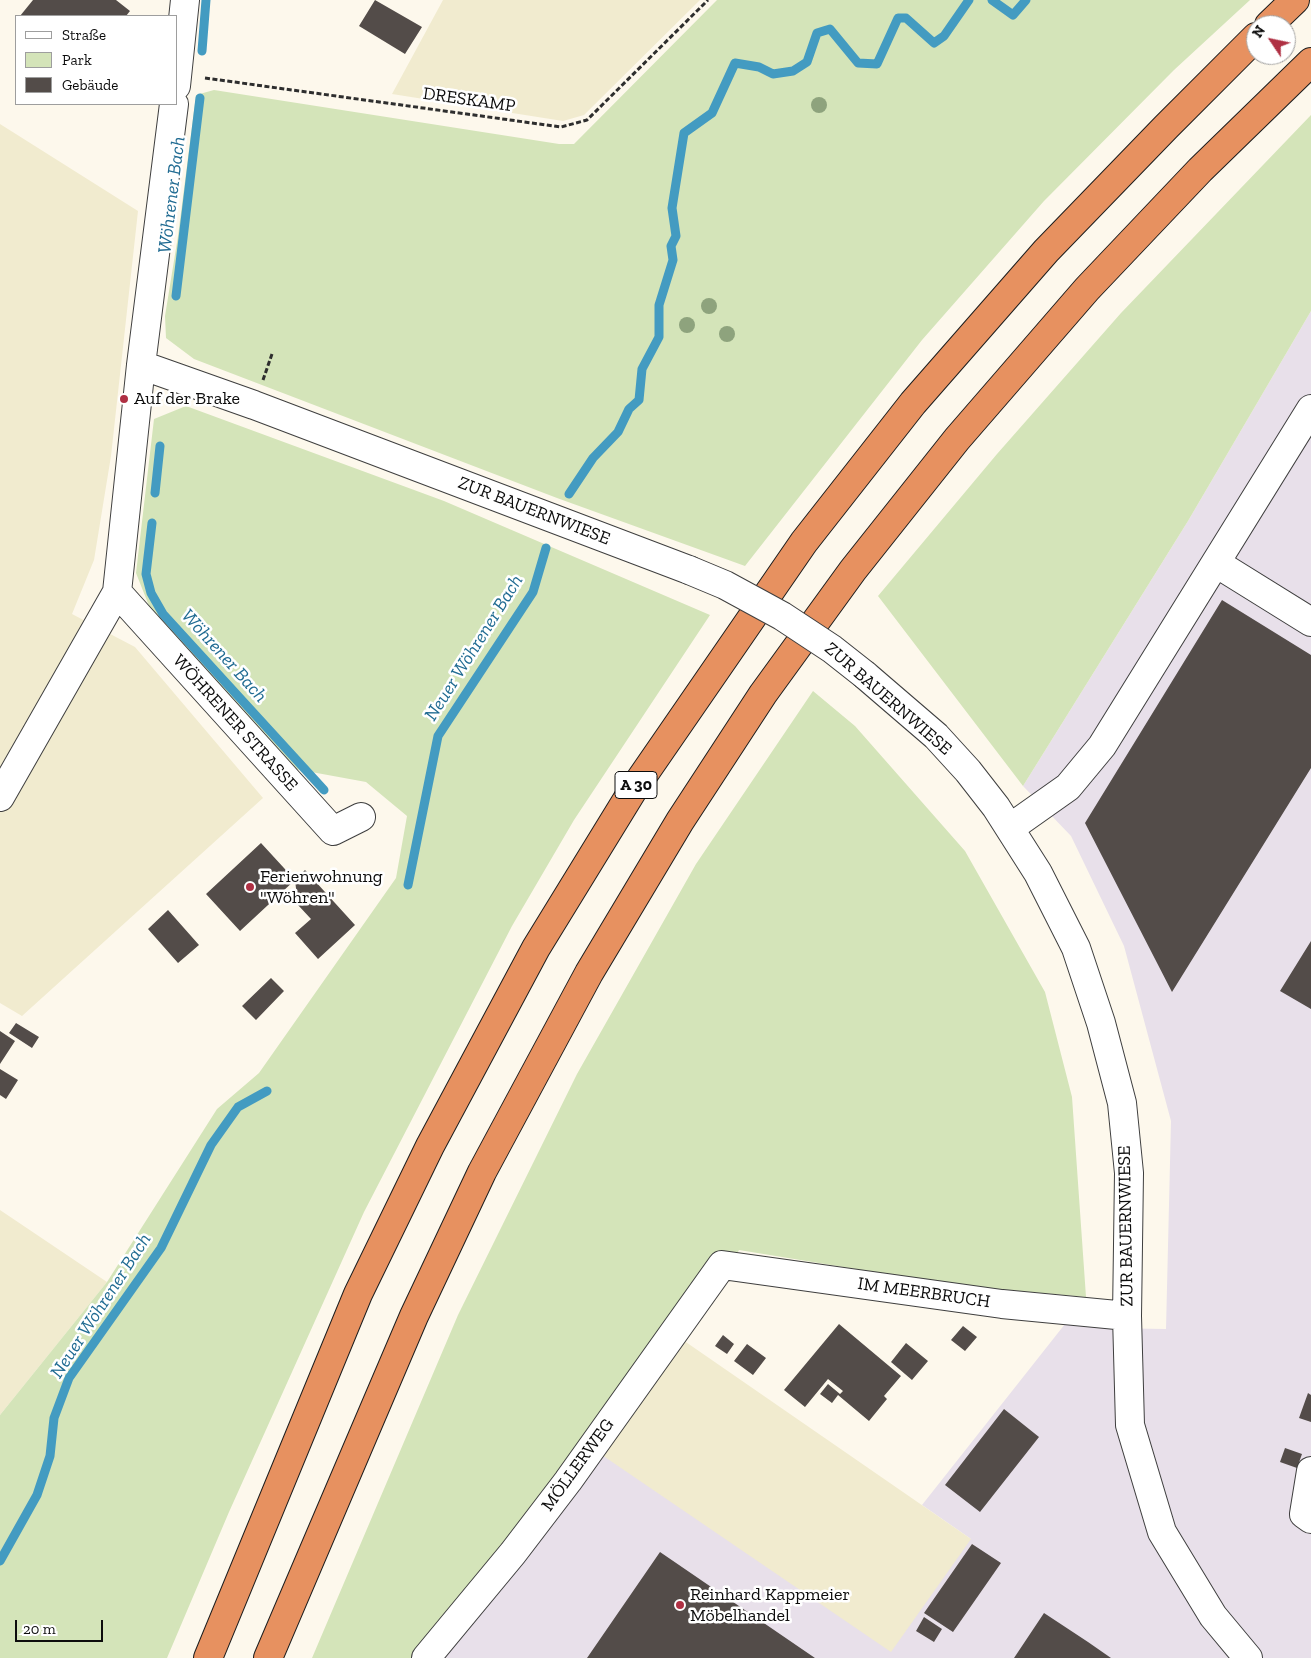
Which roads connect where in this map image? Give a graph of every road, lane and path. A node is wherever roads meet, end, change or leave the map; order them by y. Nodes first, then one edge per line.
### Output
1 (185, 0) edge
2 (708, 0) edge
3 (1295, 0) edge
4 (1279, 15) edge
5 (1246, 48) edge
6 (1311, 62) edge
7 (178, 70) edge
8 (178, 80) edge
9 (174, 105) edge
10 (141, 365) junction
11 (1311, 409) edge
12 (1216, 563) junction
13 (117, 592) junction
14 (1311, 622) edge
15 (0, 797) edge
16 (361, 817) dead end
17 (1010, 828) junction
18 (722, 1265) joint
19 (1127, 1316) junction
20 (1311, 1471) edge
21 (1311, 1519) edge
22 (208, 1658) edge
23 (268, 1658) edge
24 (426, 1658) edge
25 (1248, 1658) edge

1 - 7 street
2 - 8 path, DRESKAMP
3 - 4 highway
5 - 22 highway, A 30
6 - 23 highway
9 - 10 street
10 - 13 street
10 - 17 street, ZUR BAUERNWIESE, bridge
11 - 12 street
12 - 14 street
12 - 17 street
13 - 15 street
13 - 16 street, WÖHRENER STRASSE
17 - 19 street, ZUR BAUERNWIESE
18 - 19 street, IM MEERBRUCH
18 - 24 street, MÖLLERWEG
19 - 25 street, ZUR BAUERNWIESE
20 - 21 street

